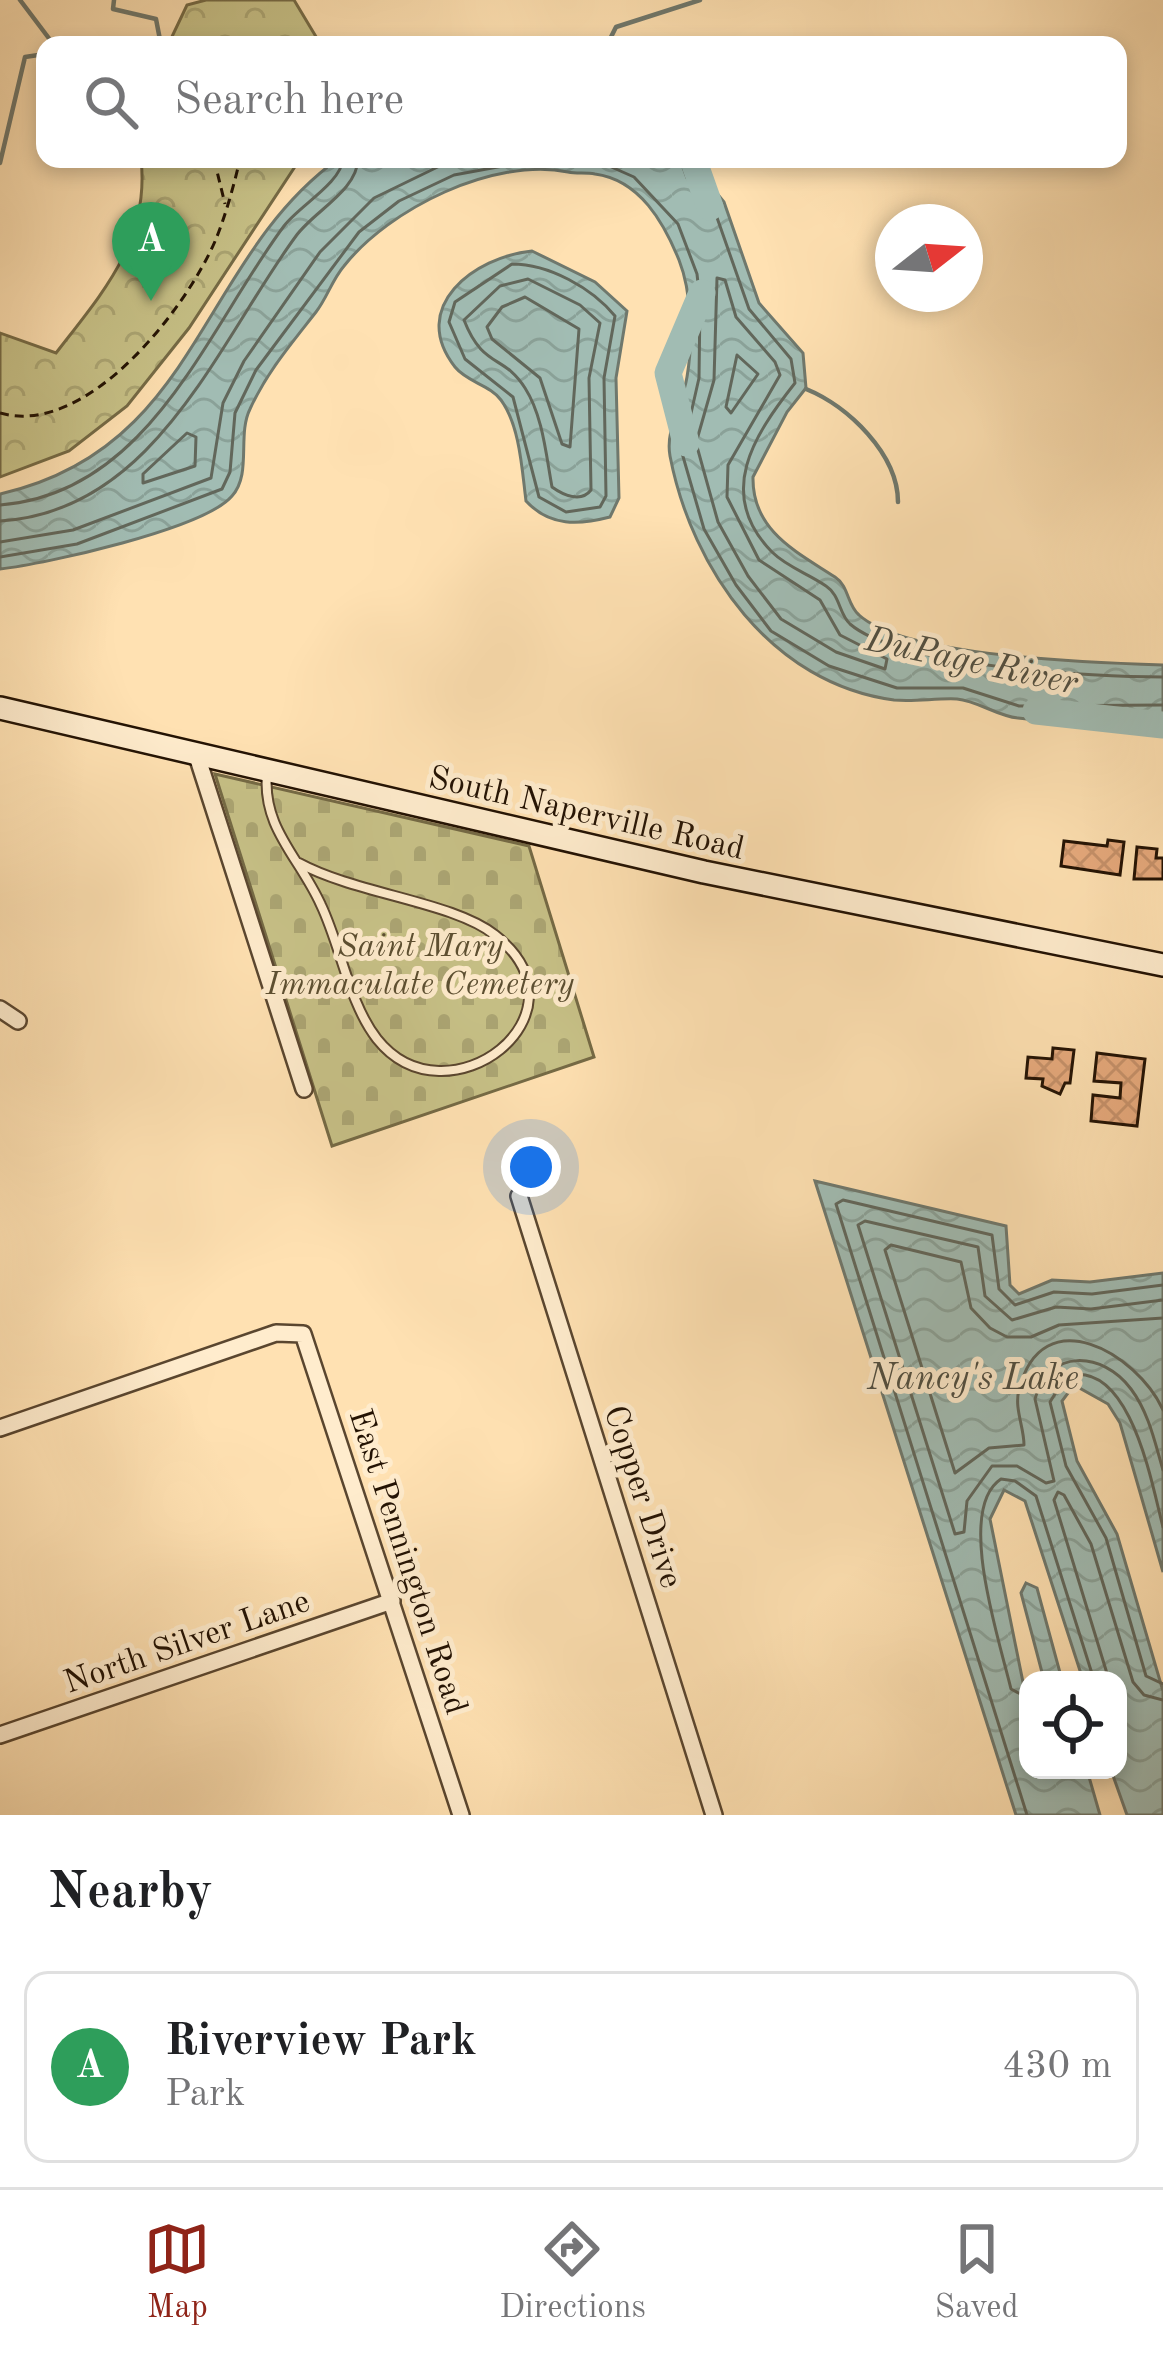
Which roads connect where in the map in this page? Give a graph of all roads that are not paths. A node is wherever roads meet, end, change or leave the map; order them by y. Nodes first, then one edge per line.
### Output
1 (0, 708) edge
2 (197, 756) junction
3 (267, 772) junction
4 (299, 863) junction
5 (1163, 965) edge
6 (0, 1009) edge
7 (18, 1021) dead end
8 (304, 1089) dead end
9 (519, 1196) dead end
10 (0, 1428) edge
11 (392, 1601) junction
12 (0, 1735) edge
13 (461, 1815) edge
14 (715, 1815) edge

1 - 2 main road, South Naperville Road
2 - 3 main road, South Naperville Road
2 - 8 street
3 - 4 lane
3 - 5 main road, South Naperville Road
4 - 4 lane
6 - 7 street
9 - 14 street, Copper Drive
10 - 11 street, East Pennington Road
11 - 12 street, North Silver Lane
11 - 13 street, East Pennington Road

